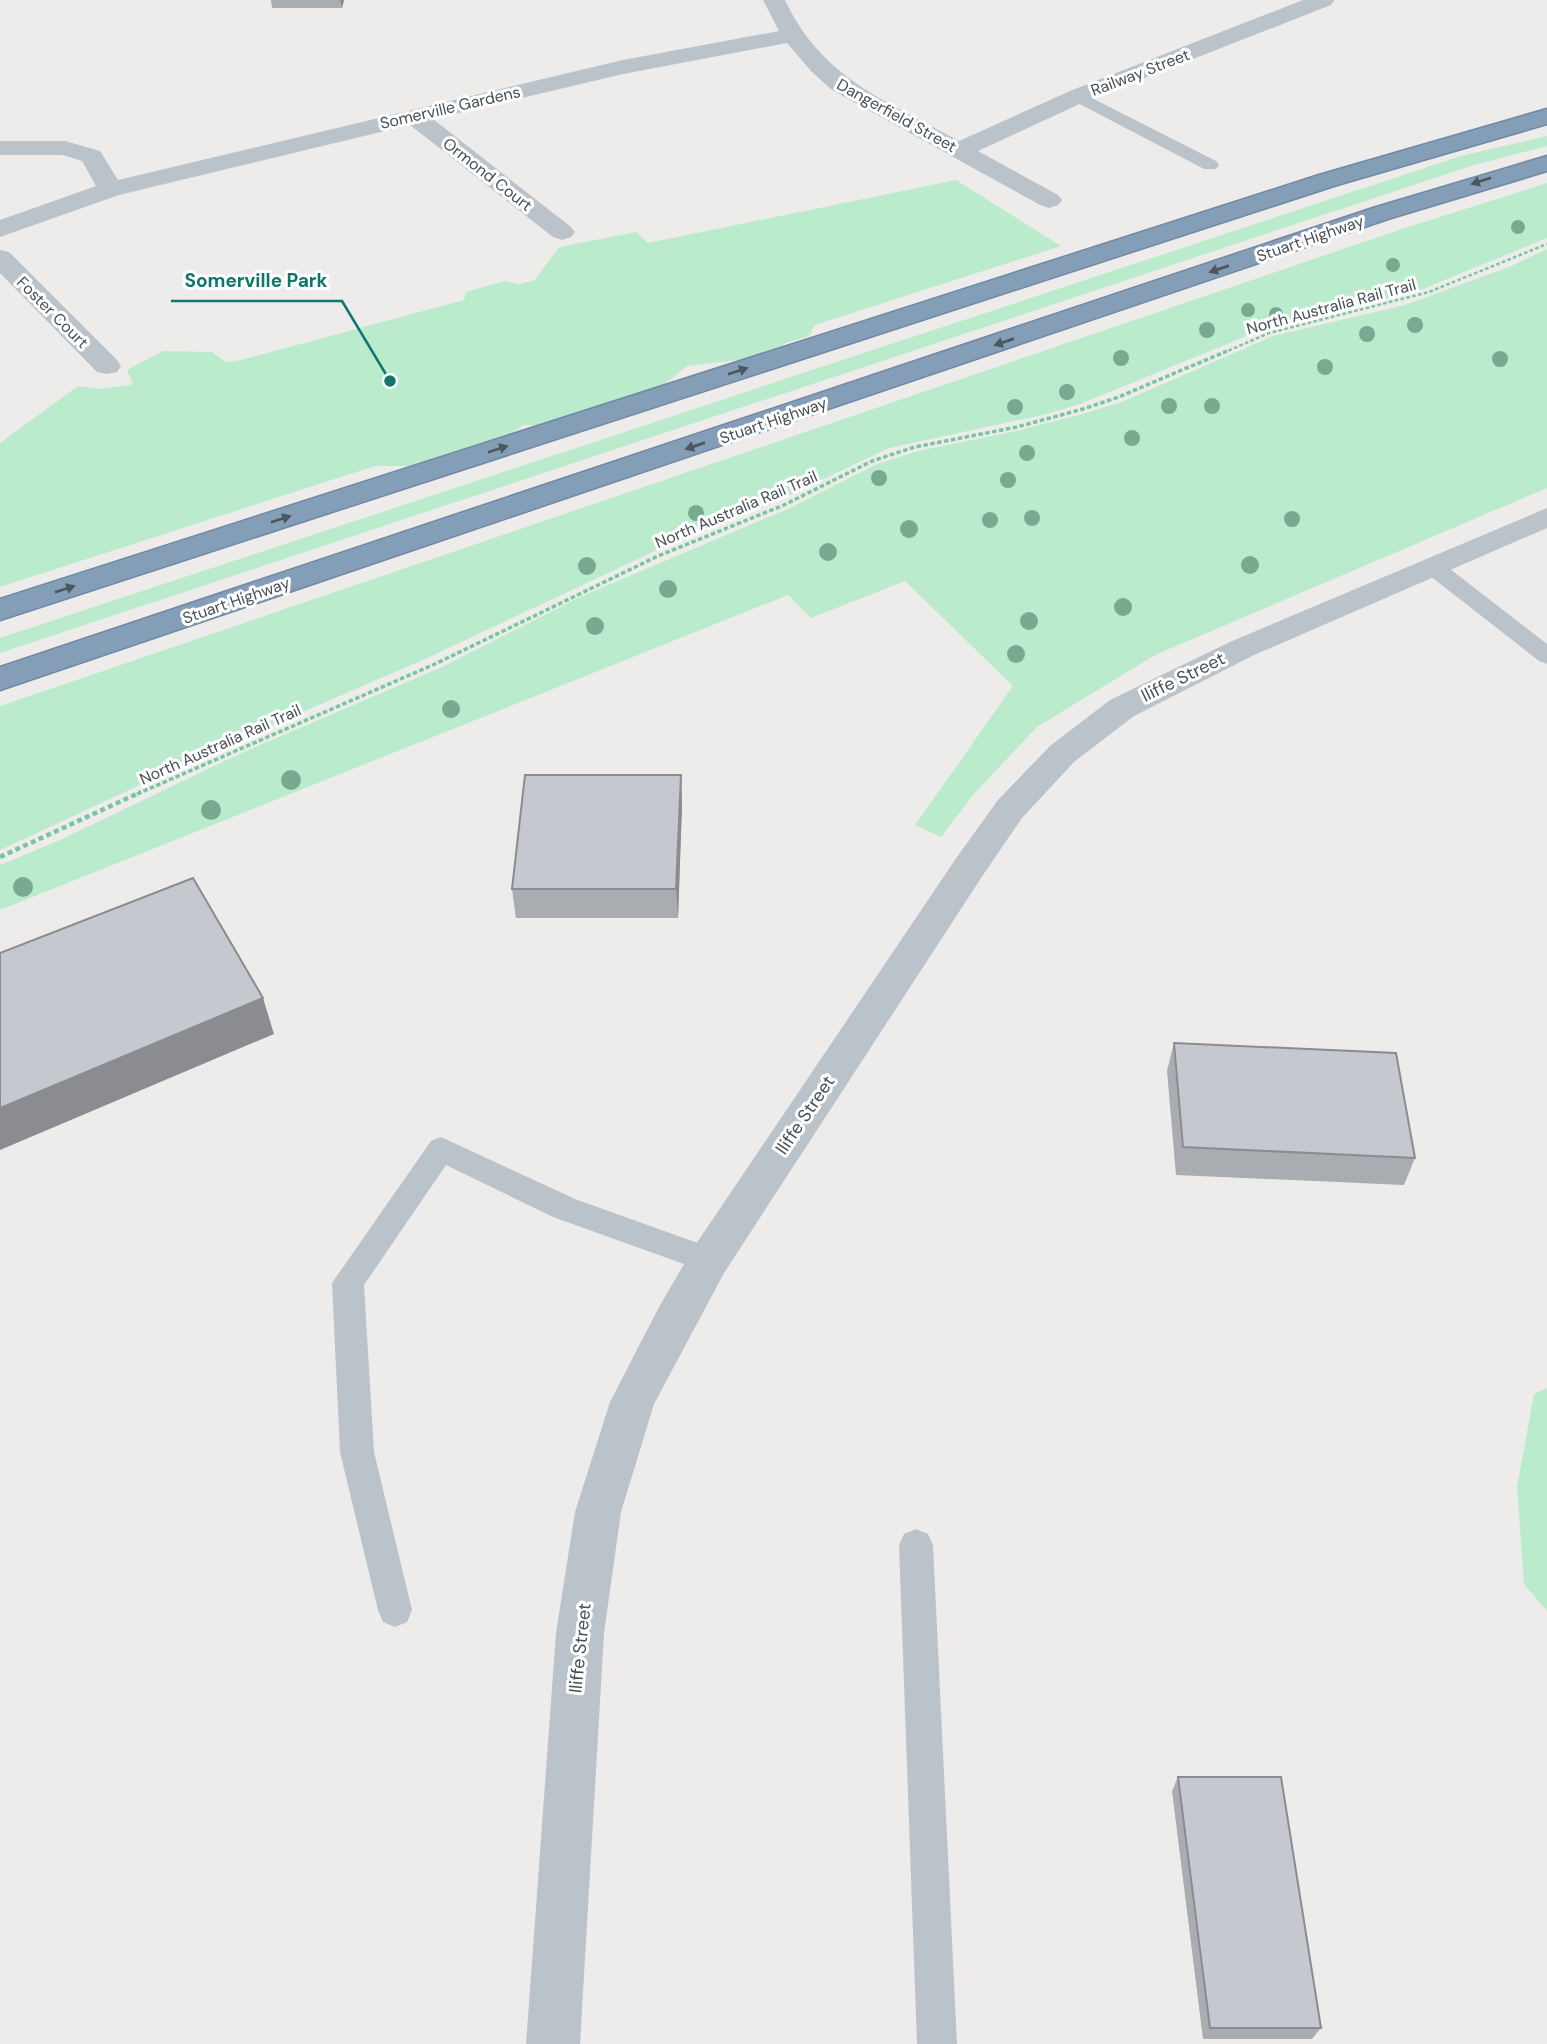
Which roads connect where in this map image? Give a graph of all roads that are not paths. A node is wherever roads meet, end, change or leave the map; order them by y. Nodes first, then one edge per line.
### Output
1 (774, 0) edge
2 (1323, 0) edge
3 (792, 35) junction
4 (1078, 96) junction
5 (414, 116) junction
6 (1547, 116) edge
7 (0, 148) edge
8 (959, 150) junction
9 (1547, 163) edge
10 (1210, 165) dead end
11 (111, 189) junction
12 (1049, 200) dead end
13 (0, 229) edge
14 (562, 232) dead end
15 (0, 258) edge
16 (107, 366) dead end
17 (1547, 517) edge
18 (1433, 567) junction
19 (0, 610) edge
20 (1547, 656) edge
21 (0, 679) edge
22 (709, 1260) junction
23 (916, 1545) dead end
24 (395, 1611) dead end
25 (554, 2044) edge
26 (937, 2044) edge

1 - 3 street, Dangerfield Street
2 - 4 street, Railway Street
3 - 5 street, Somerville Gardens
3 - 8 street, Dangerfield Street
4 - 8 street, Railway Street
4 - 10 lane
5 - 11 street, Somerville Gardens
5 - 14 street, Ormond Court
19 -> 6 highway
7 - 11 street
8 - 12 street, Dangerfield Street
9 -> 21 highway, Stuart Highway
11 - 13 street, Somerville Gardens
15 - 16 street, Foster Court
17 - 18 street, Iliffe Street
18 - 20 lane
18 - 22 street, Iliffe Street
22 - 24 lane
22 - 25 street, Iliffe Street
23 - 26 lane

